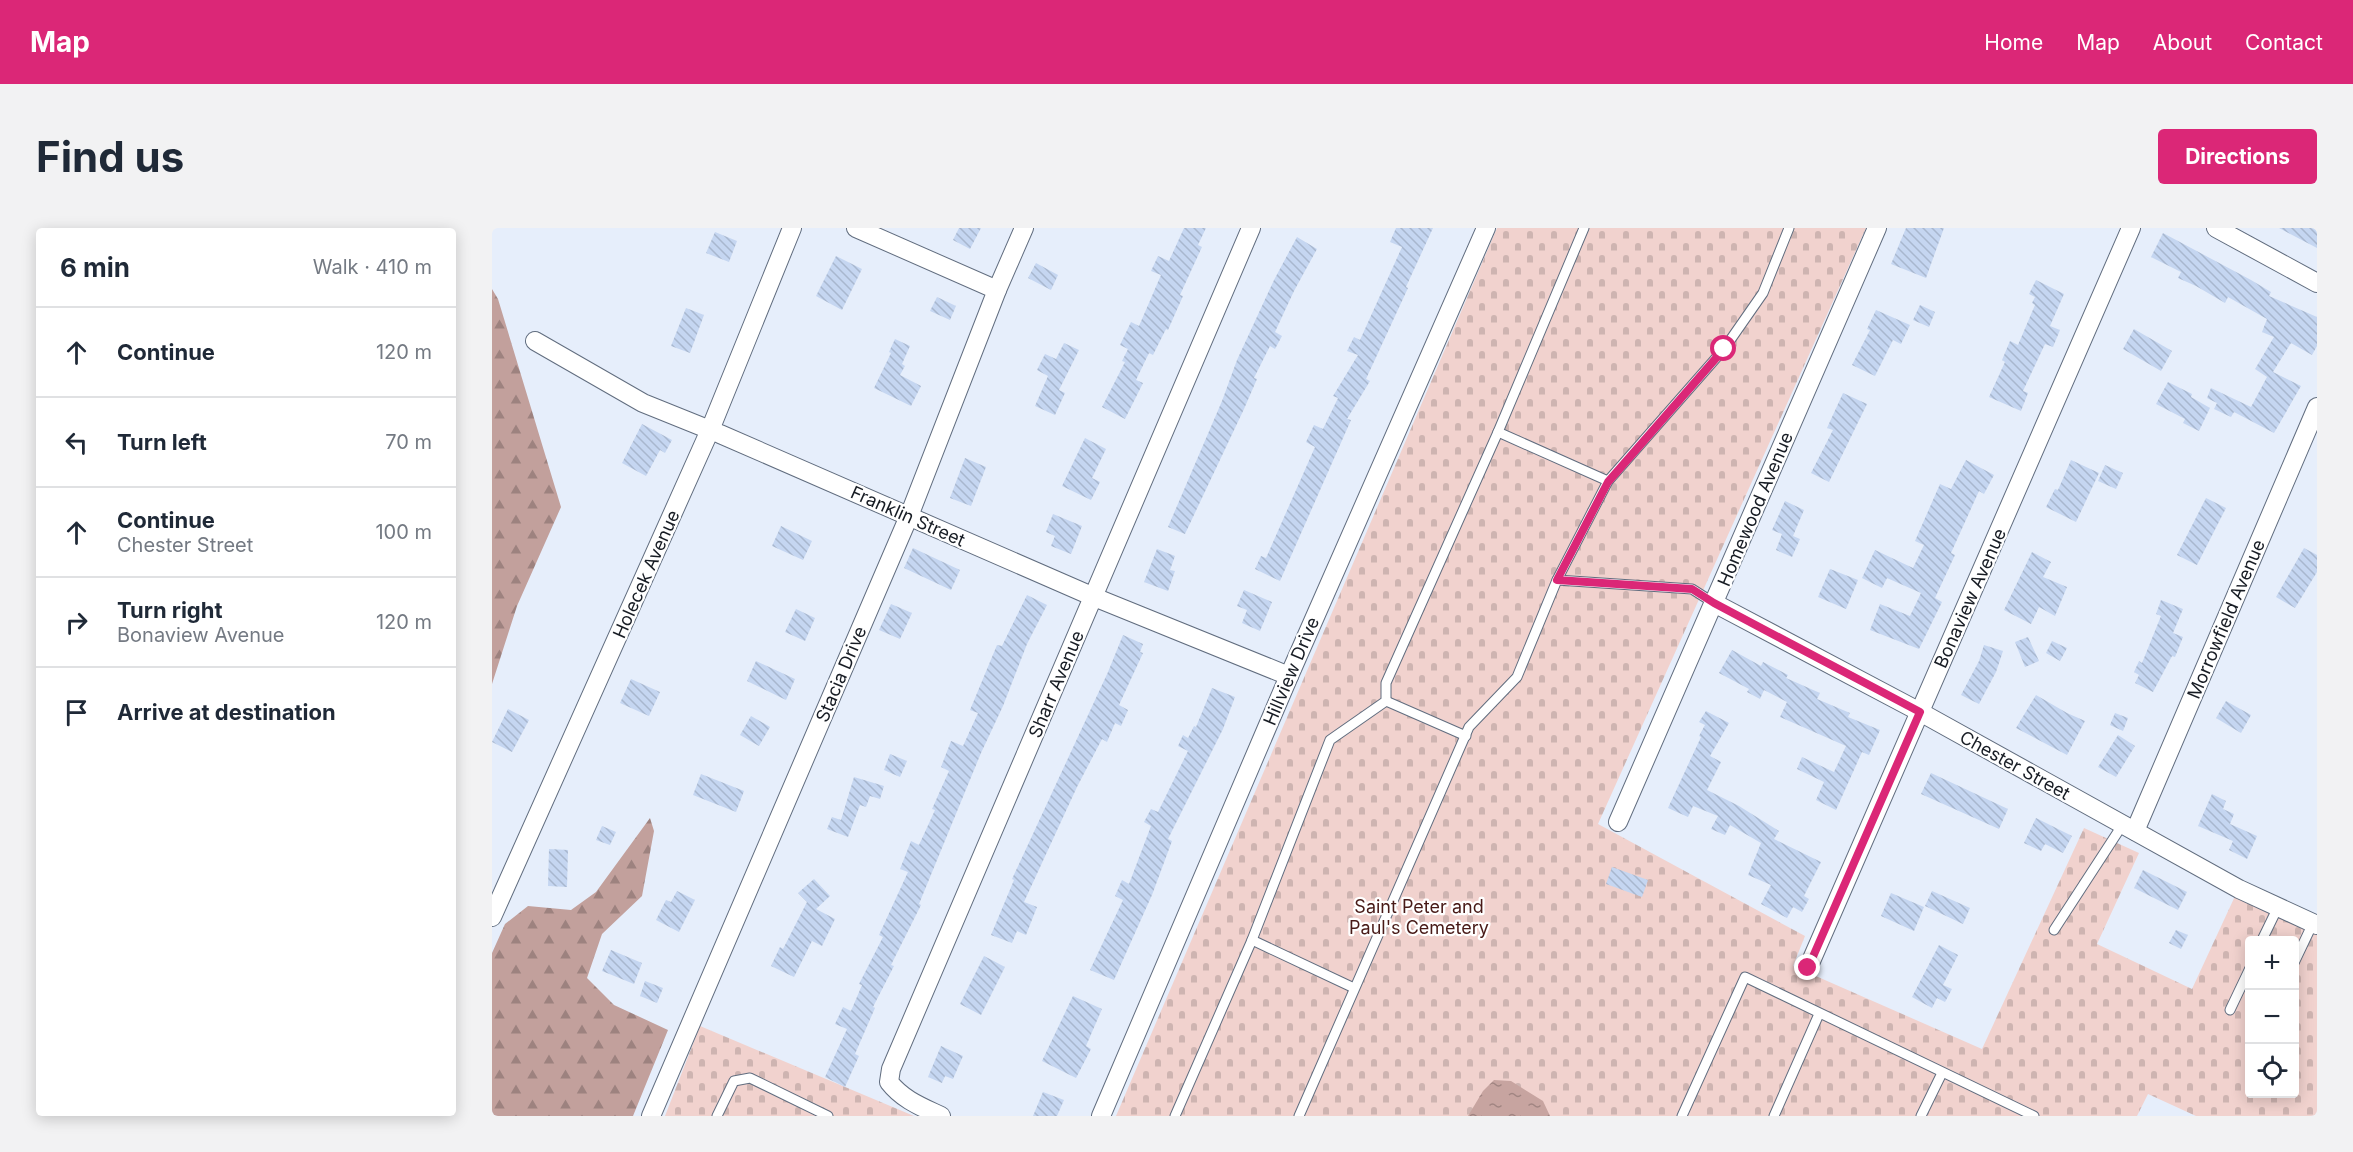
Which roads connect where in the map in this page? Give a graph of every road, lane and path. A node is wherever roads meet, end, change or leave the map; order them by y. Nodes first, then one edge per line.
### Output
1 (792, 228) edge
2 (856, 228) edge
3 (1024, 228) edge
4 (1251, 228) edge
5 (1486, 228) edge
6 (1584, 228) edge
7 (1789, 228) edge
8 (1877, 228) edge
9 (2131, 228) edge
10 (2216, 228) edge
11 (2317, 283) edge
12 (997, 290) junction
13 (535, 341) dead end
14 (2317, 407) edge
15 (710, 430) junction
16 (1498, 432) junction
17 (1608, 482) junction
18 (909, 516) junction
19 (1557, 580) junction
20 (1094, 597) junction
21 (1714, 603) junction
22 (1289, 676) junction
23 (1386, 701) junction
24 (1920, 712) junction
25 (1466, 736) junction
26 (1618, 822) dead end
27 (2129, 827) junction
28 (2278, 907) junction
29 (492, 917) edge
30 (2315, 924) edge
31 (2054, 930) dead end
32 (2264, 936) edge
33 (1252, 940) junction
34 (2299, 955) edge
35 (1808, 968) dead end
36 (2245, 978) edge
37 (1354, 988) junction
38 (2230, 1010) dead end
39 (1819, 1014) junction
40 (1942, 1073) junction
41 (651, 1116) edge
42 (717, 1116) edge
43 (828, 1116) edge
44 (941, 1116) edge
45 (1101, 1116) edge
46 (1175, 1116) edge
47 (1299, 1116) edge
48 (1682, 1116) edge
49 (1773, 1116) edge
50 (1921, 1116) edge
51 (2034, 1116) edge

1 - 15 street, Holecek Avenue
2 - 12 street
3 - 12 street, Stacia Drive
4 - 20 street, Sharr Avenue
5 - 22 street, Hillview Drive
6 - 16 lane
7 - 17 lane
8 - 21 street, Homewood Avenue
9 - 24 street, Bonaview Avenue
10 - 11 street
12 - 18 street, Stacia Drive
13 - 15 street, Franklin Street
14 - 27 street, Morrowfield Avenue
15 - 18 street, Franklin Street
15 - 29 street, Holecek Avenue
16 - 17 lane
16 - 23 lane
17 - 19 lane
18 - 20 street, Franklin Street
18 - 41 street, Stacia Drive
19 - 21 lane
19 - 25 lane
20 - 22 street, Franklin Street
20 - 44 street, Sharr Avenue
21 - 24 street, Chester Street
21 - 26 street, Homewood Avenue
22 - 45 street, Hillview Drive
23 - 25 lane
23 - 33 lane
24 - 27 street, Chester Street
24 - 35 street, Bonaview Avenue
25 - 37 lane
27 - 28 street, Chester Street
27 - 31 lane
28 - 30 street, Chester Street
28 - 32 lane
30 - 34 lane
33 - 37 lane
33 - 46 lane
36 - 38 lane
37 - 47 lane
39 - 40 lane
39 - 48 lane
39 - 49 lane
40 - 50 lane
40 - 51 lane
42 - 43 lane

